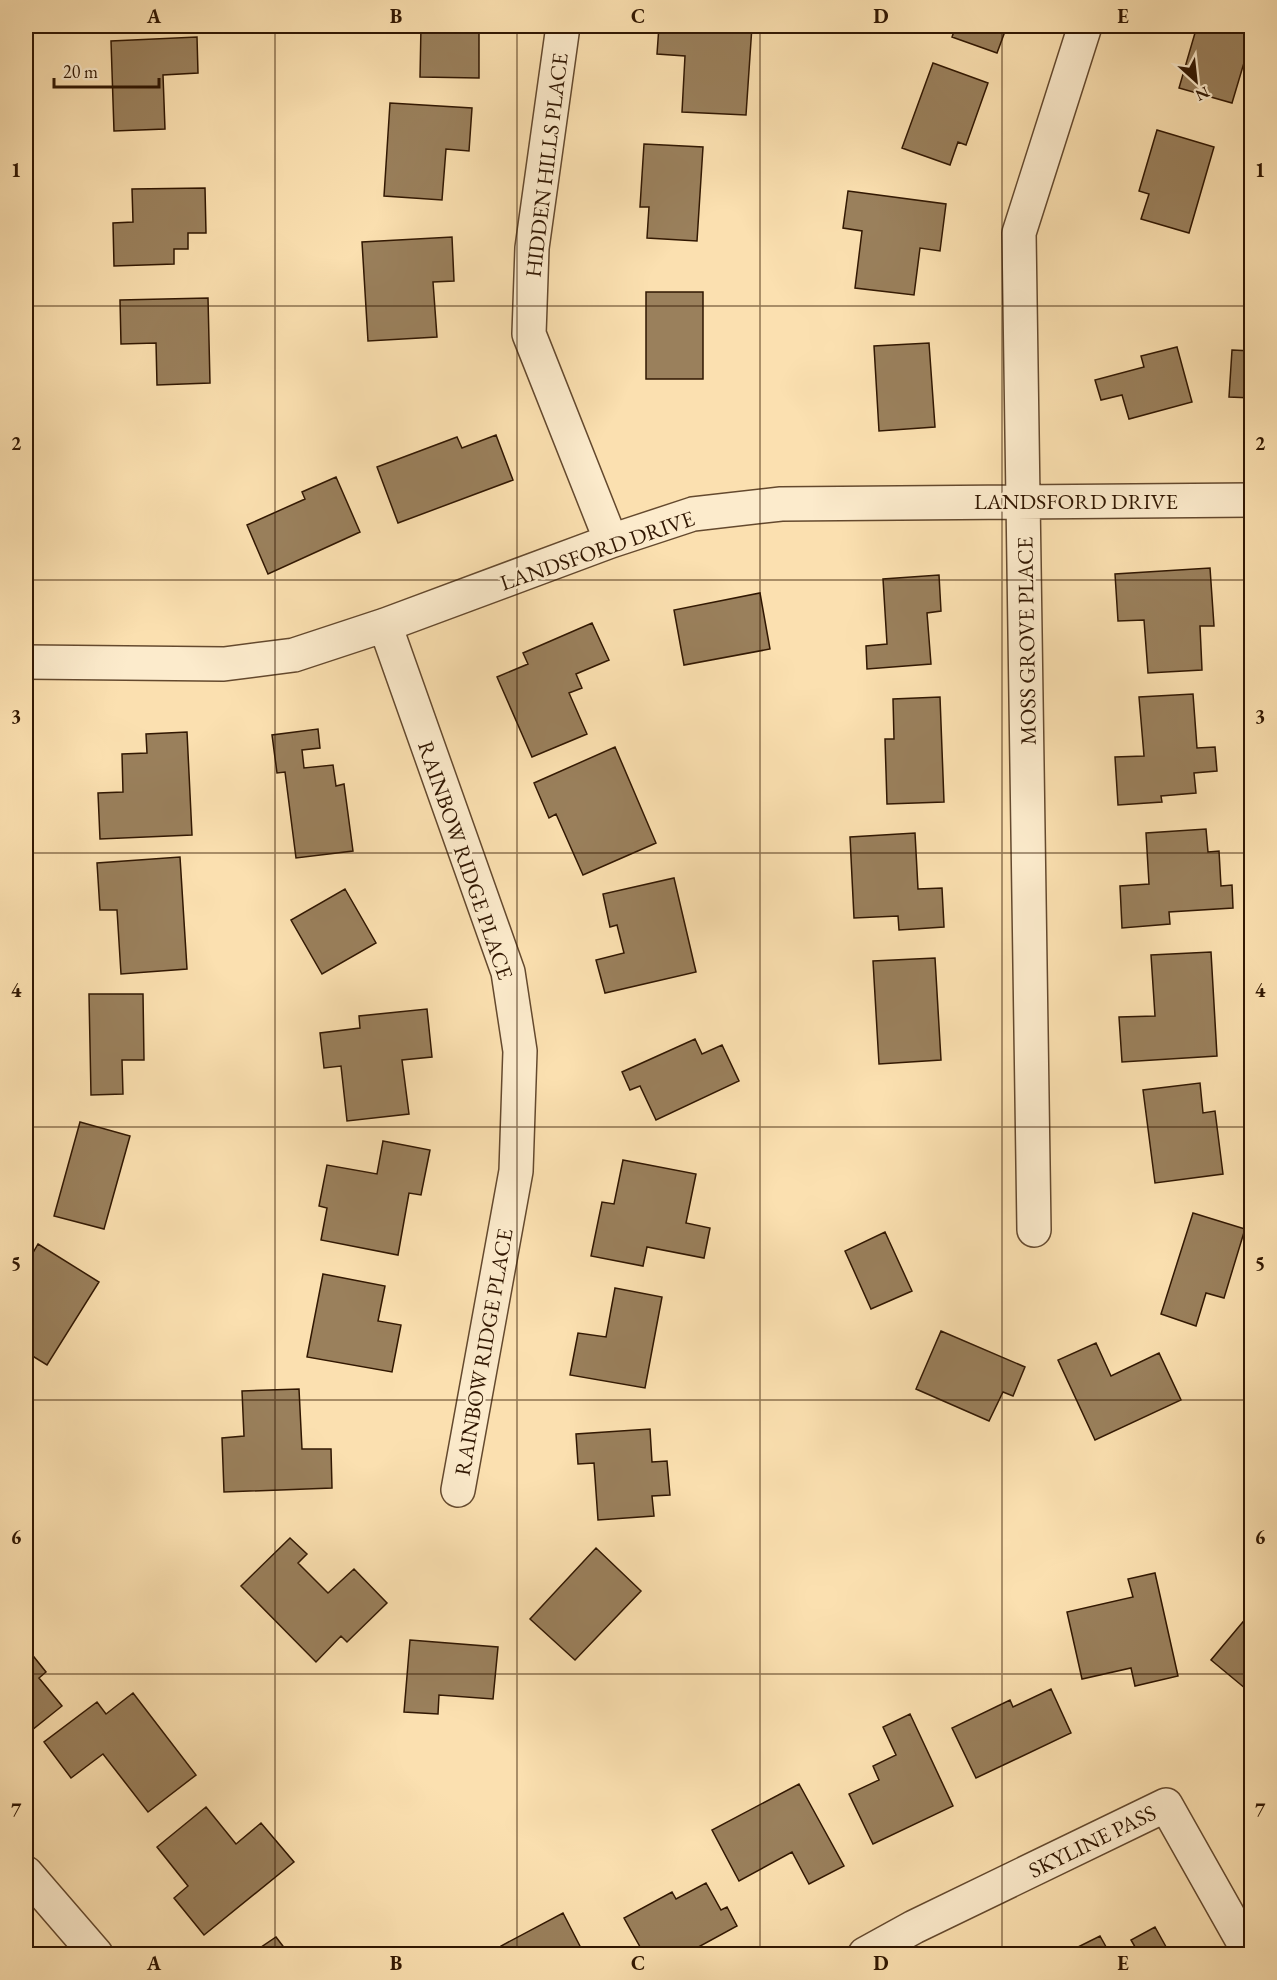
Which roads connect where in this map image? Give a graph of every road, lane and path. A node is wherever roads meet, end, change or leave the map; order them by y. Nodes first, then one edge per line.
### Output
1 (563, 26) edge
2 (1085, 26) edge
3 (1251, 500) edge
4 (1023, 501) junction
5 (611, 542) junction
6 (385, 625) junction
7 (26, 662) edge
8 (1035, 1230) dead end
9 (458, 1490) dead end
10 (31, 1890) edge
11 (96, 1954) edge
12 (865, 1954) edge
13 (1250, 1954) edge

1 - 5 street, HIDDEN HILLS PLACE
2 - 4 street, MOSS GROVE PLACE
3 - 4 street, LANDSFORD DRIVE
4 - 5 street, LANDSFORD DRIVE
4 - 8 street, MOSS GROVE PLACE
5 - 6 street, LANDSFORD DRIVE
6 - 7 street, LANDSFORD DRIVE
6 - 9 street, RAINBOW RIDGE PLACE
10 - 11 street
12 - 13 street, SKYLINE PASS

